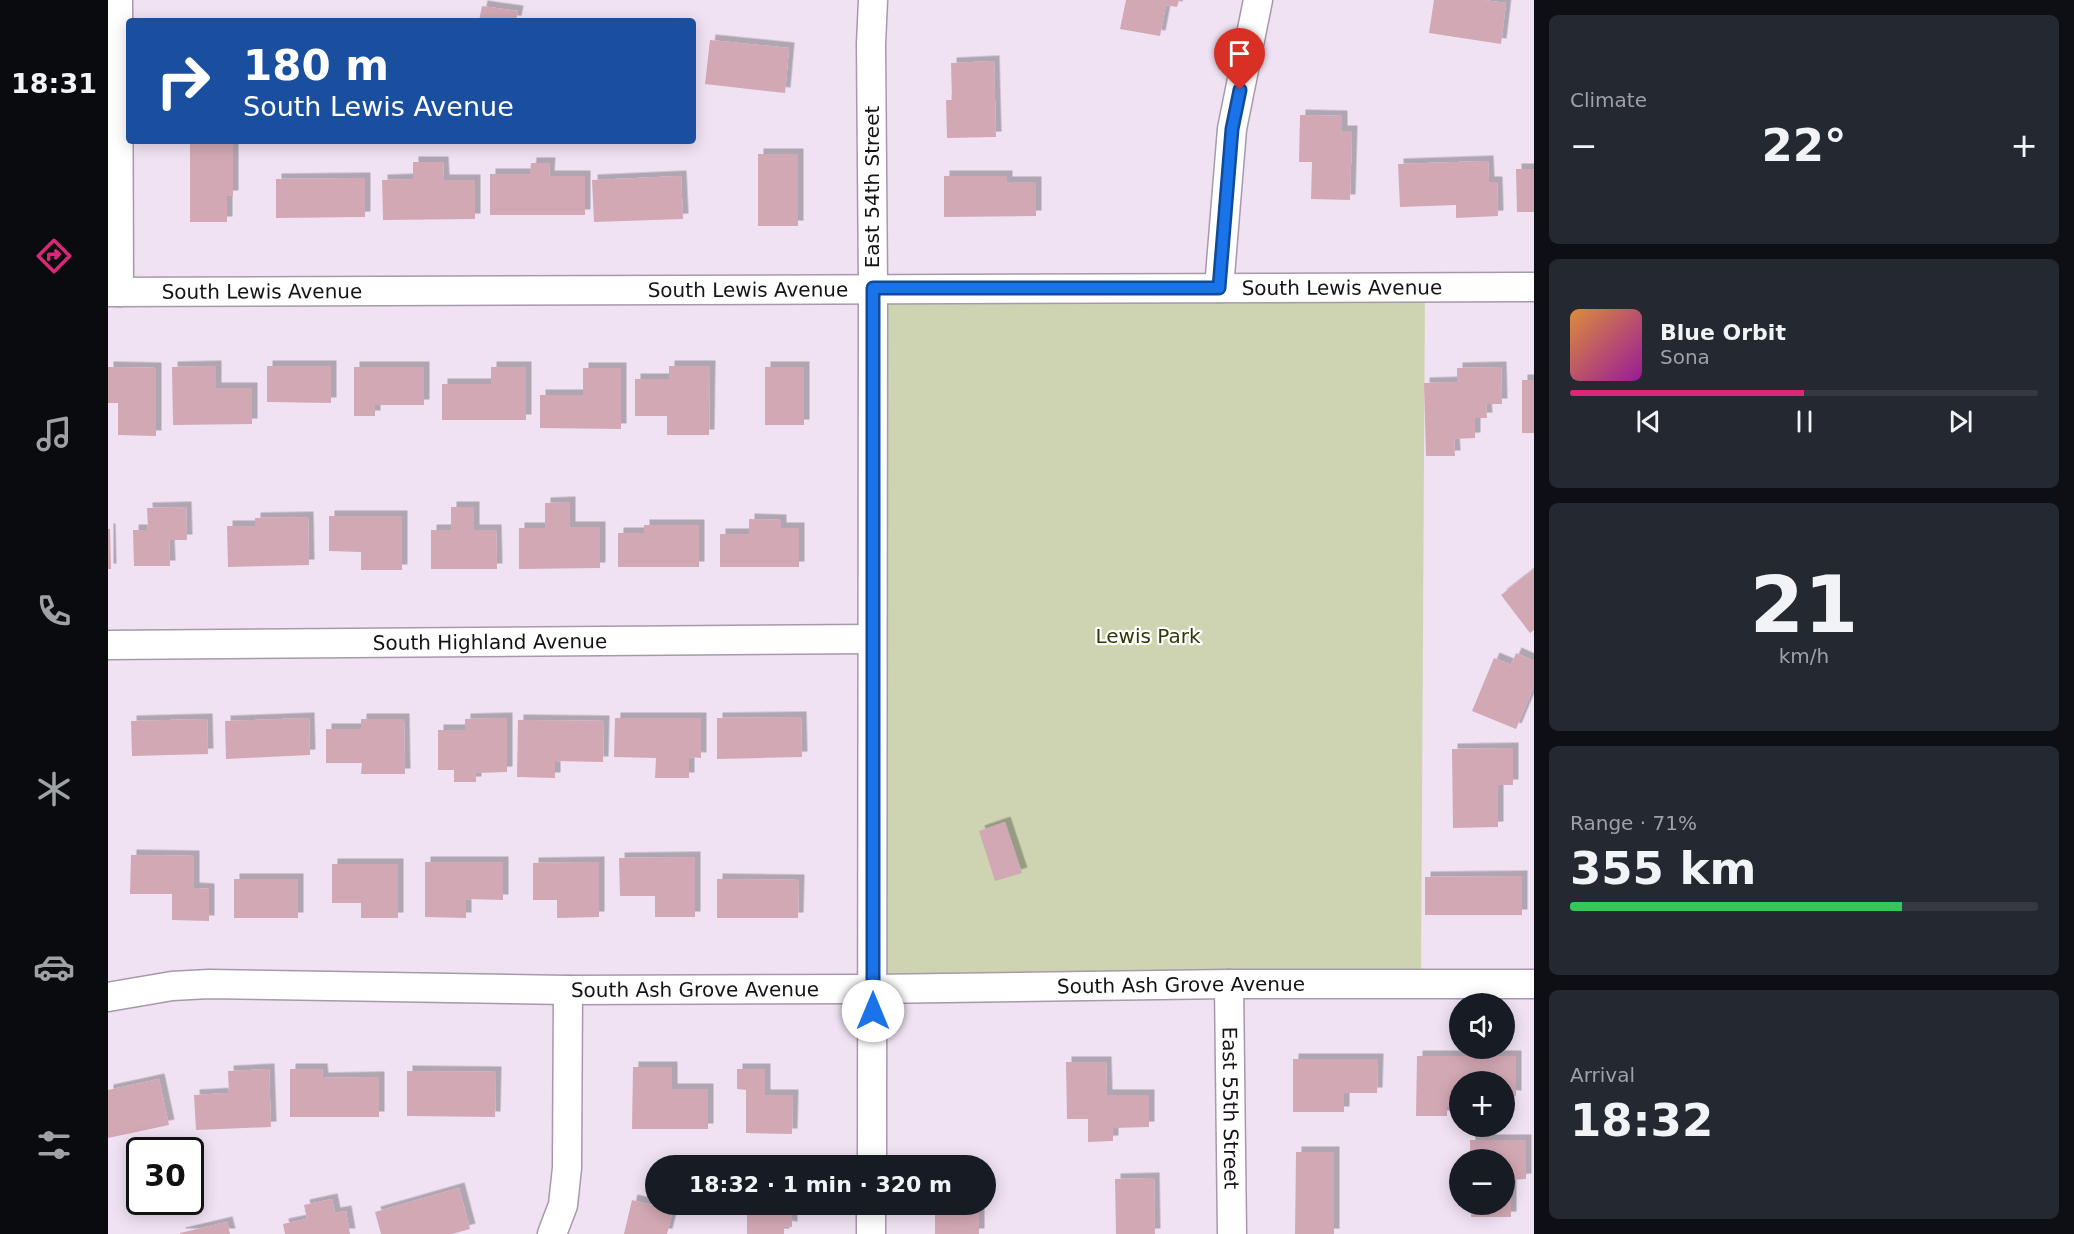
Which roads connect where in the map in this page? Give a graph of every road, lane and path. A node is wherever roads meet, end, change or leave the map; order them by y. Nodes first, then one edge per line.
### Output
1 (118, 0) edge
2 (873, 0) edge
3 (1258, 0) edge
4 (1534, 287) edge
5 (873, 288) junction
6 (1219, 288) junction
7 (114, 292) edge
8 (872, 639) junction
9 (108, 645) edge
10 (1229, 984) junction
11 (1534, 984) edge
12 (873, 989) junction
13 (568, 990) junction
14 (108, 997) edge
15 (872, 1155) edge
16 (872, 1215) edge
17 (552, 1234) edge
18 (871, 1234) edge
19 (1233, 1234) edge

1 - 7 street
2 - 5 street, East 54th Street
3 - 6 street
4 - 6 street, South Lewis Avenue
5 - 6 street, South Lewis Avenue
5 - 7 street, South Lewis Avenue
5 - 8 street, East 54th Street
8 - 9 street, South Highland Avenue
8 - 12 street, East 54th Street
10 - 11 street, South Ash Grove Avenue
10 - 12 street, South Ash Grove Avenue
10 - 19 street, East 55th Street
12 - 13 street, South Ash Grove Avenue
12 - 15 street, East 54th Street
13 - 14 street, South Ash Grove Avenue
13 - 17 street
16 - 18 street

